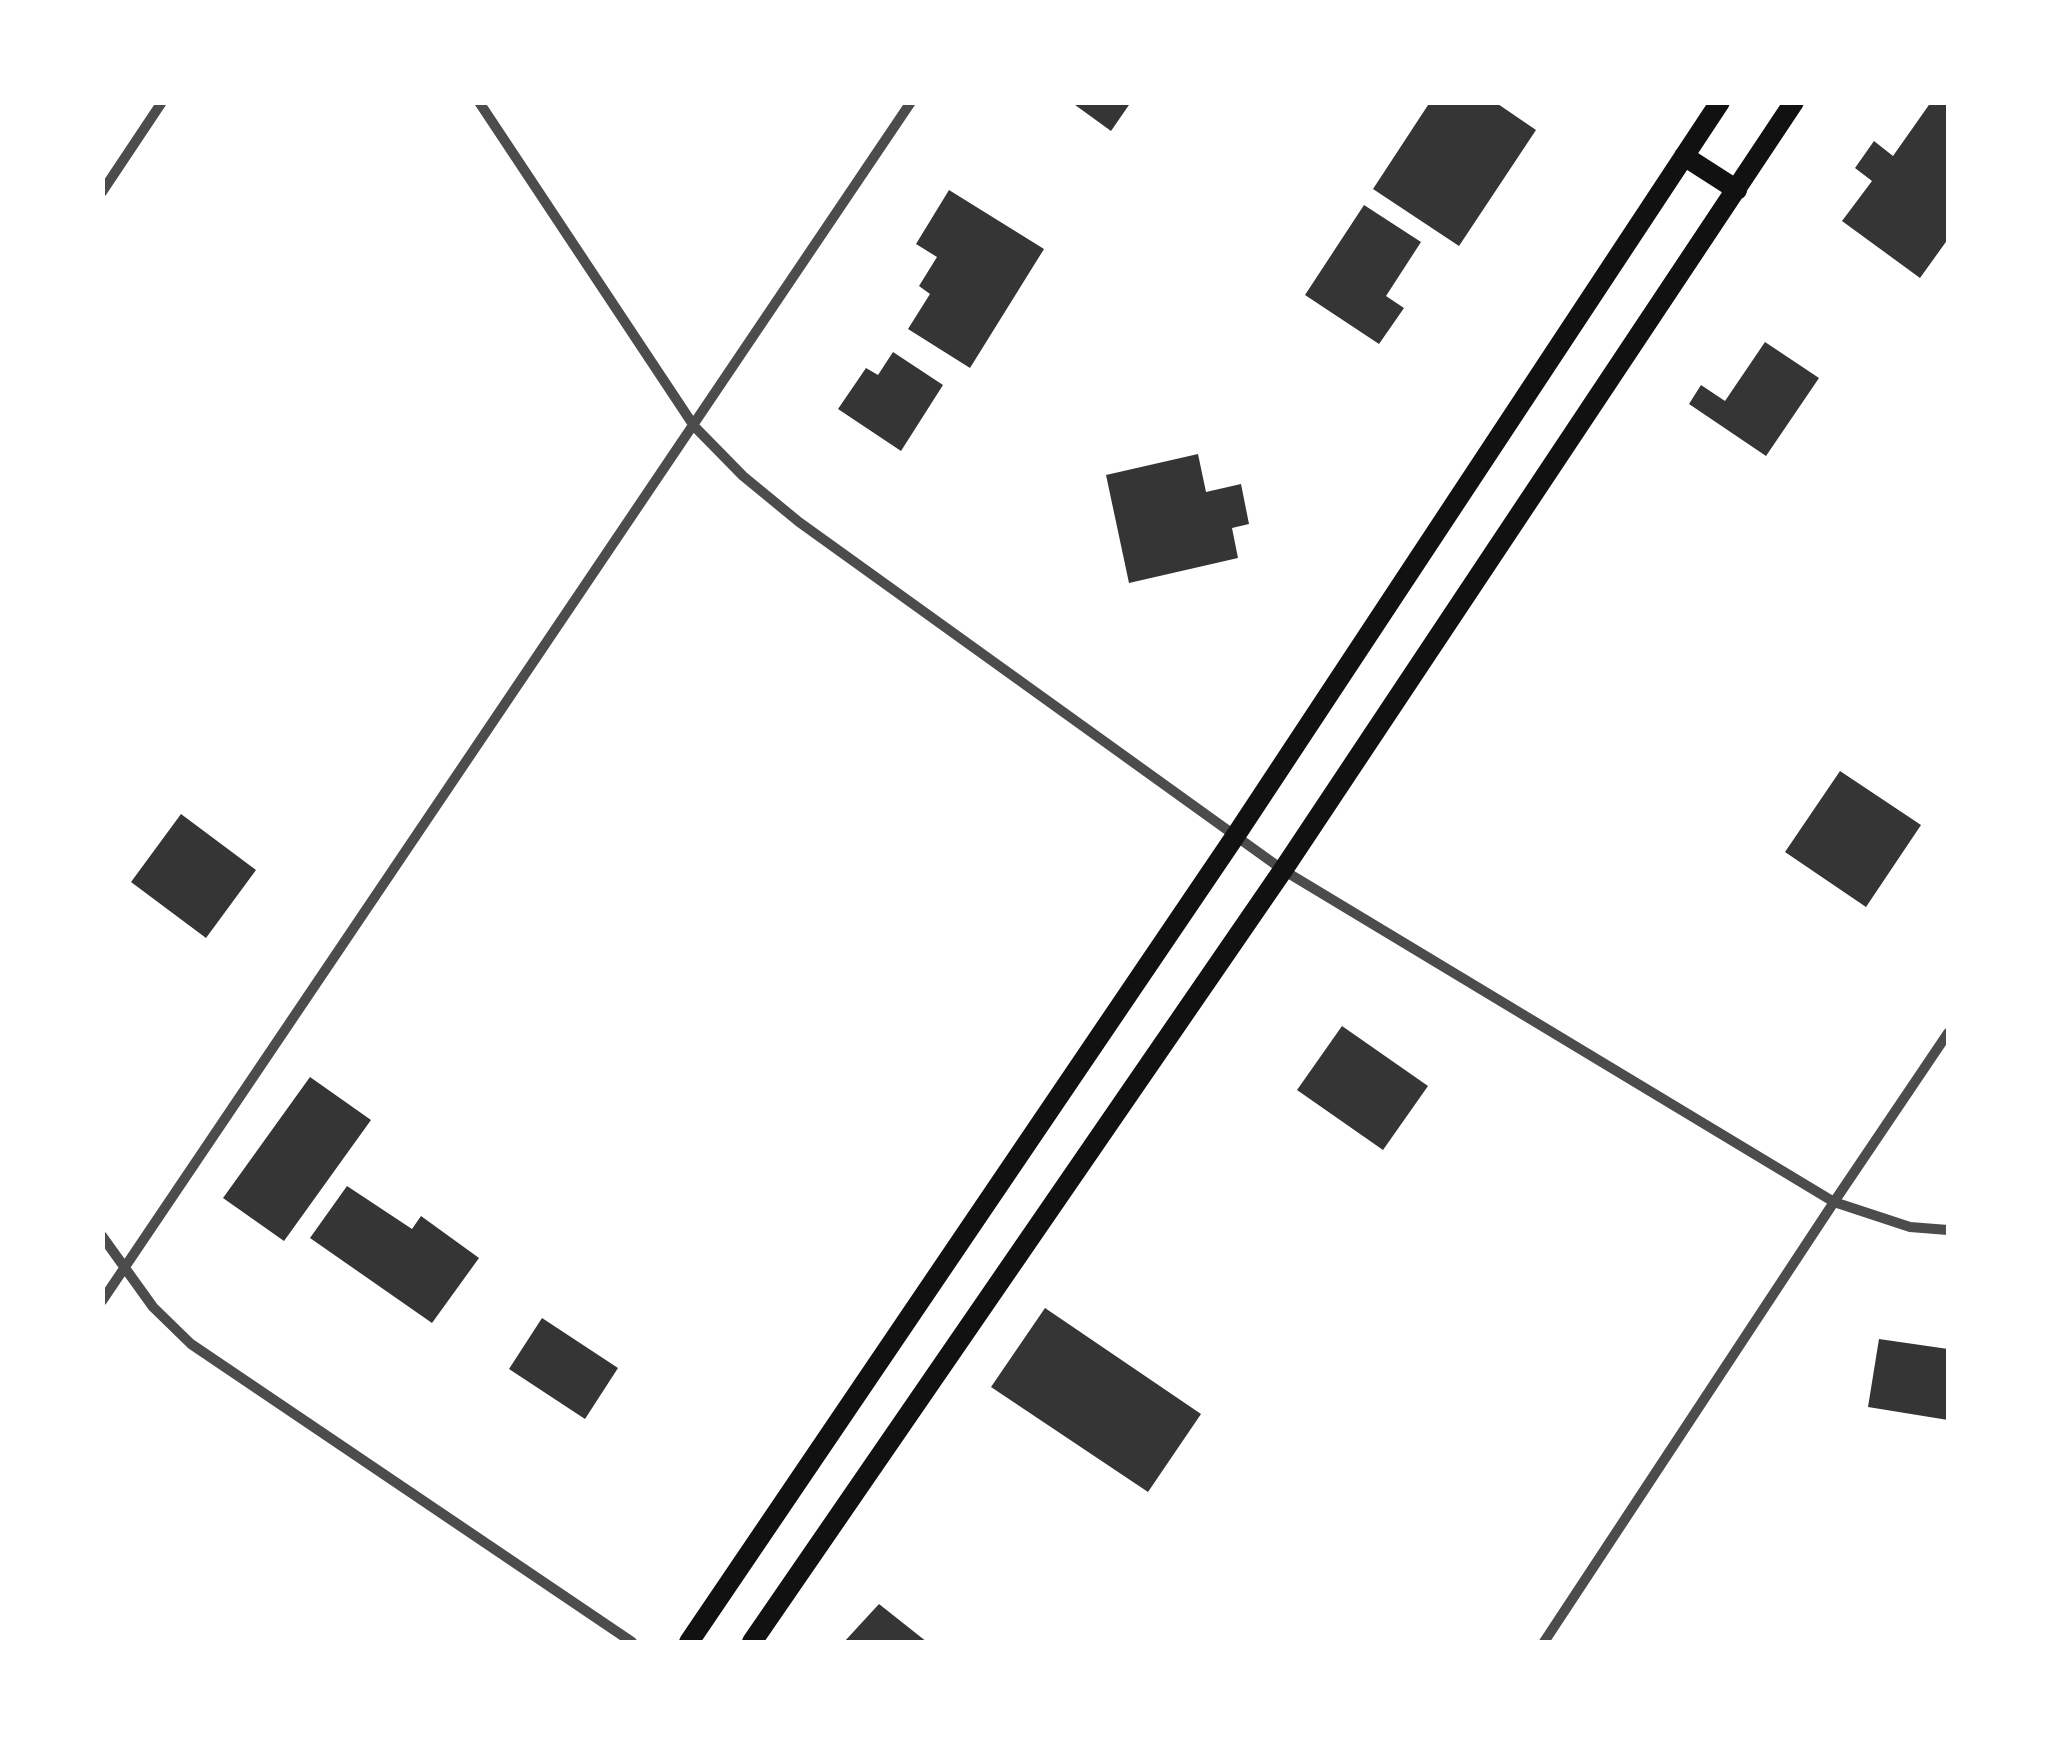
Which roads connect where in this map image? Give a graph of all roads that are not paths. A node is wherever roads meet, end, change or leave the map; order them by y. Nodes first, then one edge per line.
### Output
1 (162, 102) edge
2 (479, 102) edge
3 (912, 102) edge
4 (1720, 102) edge
5 (1794, 102) edge
6 (1684, 156) junction
7 (1737, 190) junction
8 (102, 192) edge
9 (694, 426) junction
10 (1236, 835) junction
11 (1283, 870) junction
12 (1948, 1033) edge
13 (1834, 1202) junction
14 (1948, 1230) edge
15 (102, 1236) edge
16 (124, 1268) junction
17 (102, 1301) edge
18 (632, 1642) edge
19 (689, 1642) edge
20 (752, 1642) edge
21 (1544, 1642) edge

1 - 8 street
2 - 9 street
3 - 9 street
4 - 6 main road
5 - 7 main road
6 - 7 main road
6 - 10 main road
7 - 11 main road
9 - 10 street
9 - 16 street
10 - 11 street
10 - 19 main road
11 - 13 street
11 - 20 main road
12 - 13 street
13 - 14 street
13 - 21 street
15 - 16 street
16 - 17 street
16 - 18 street

